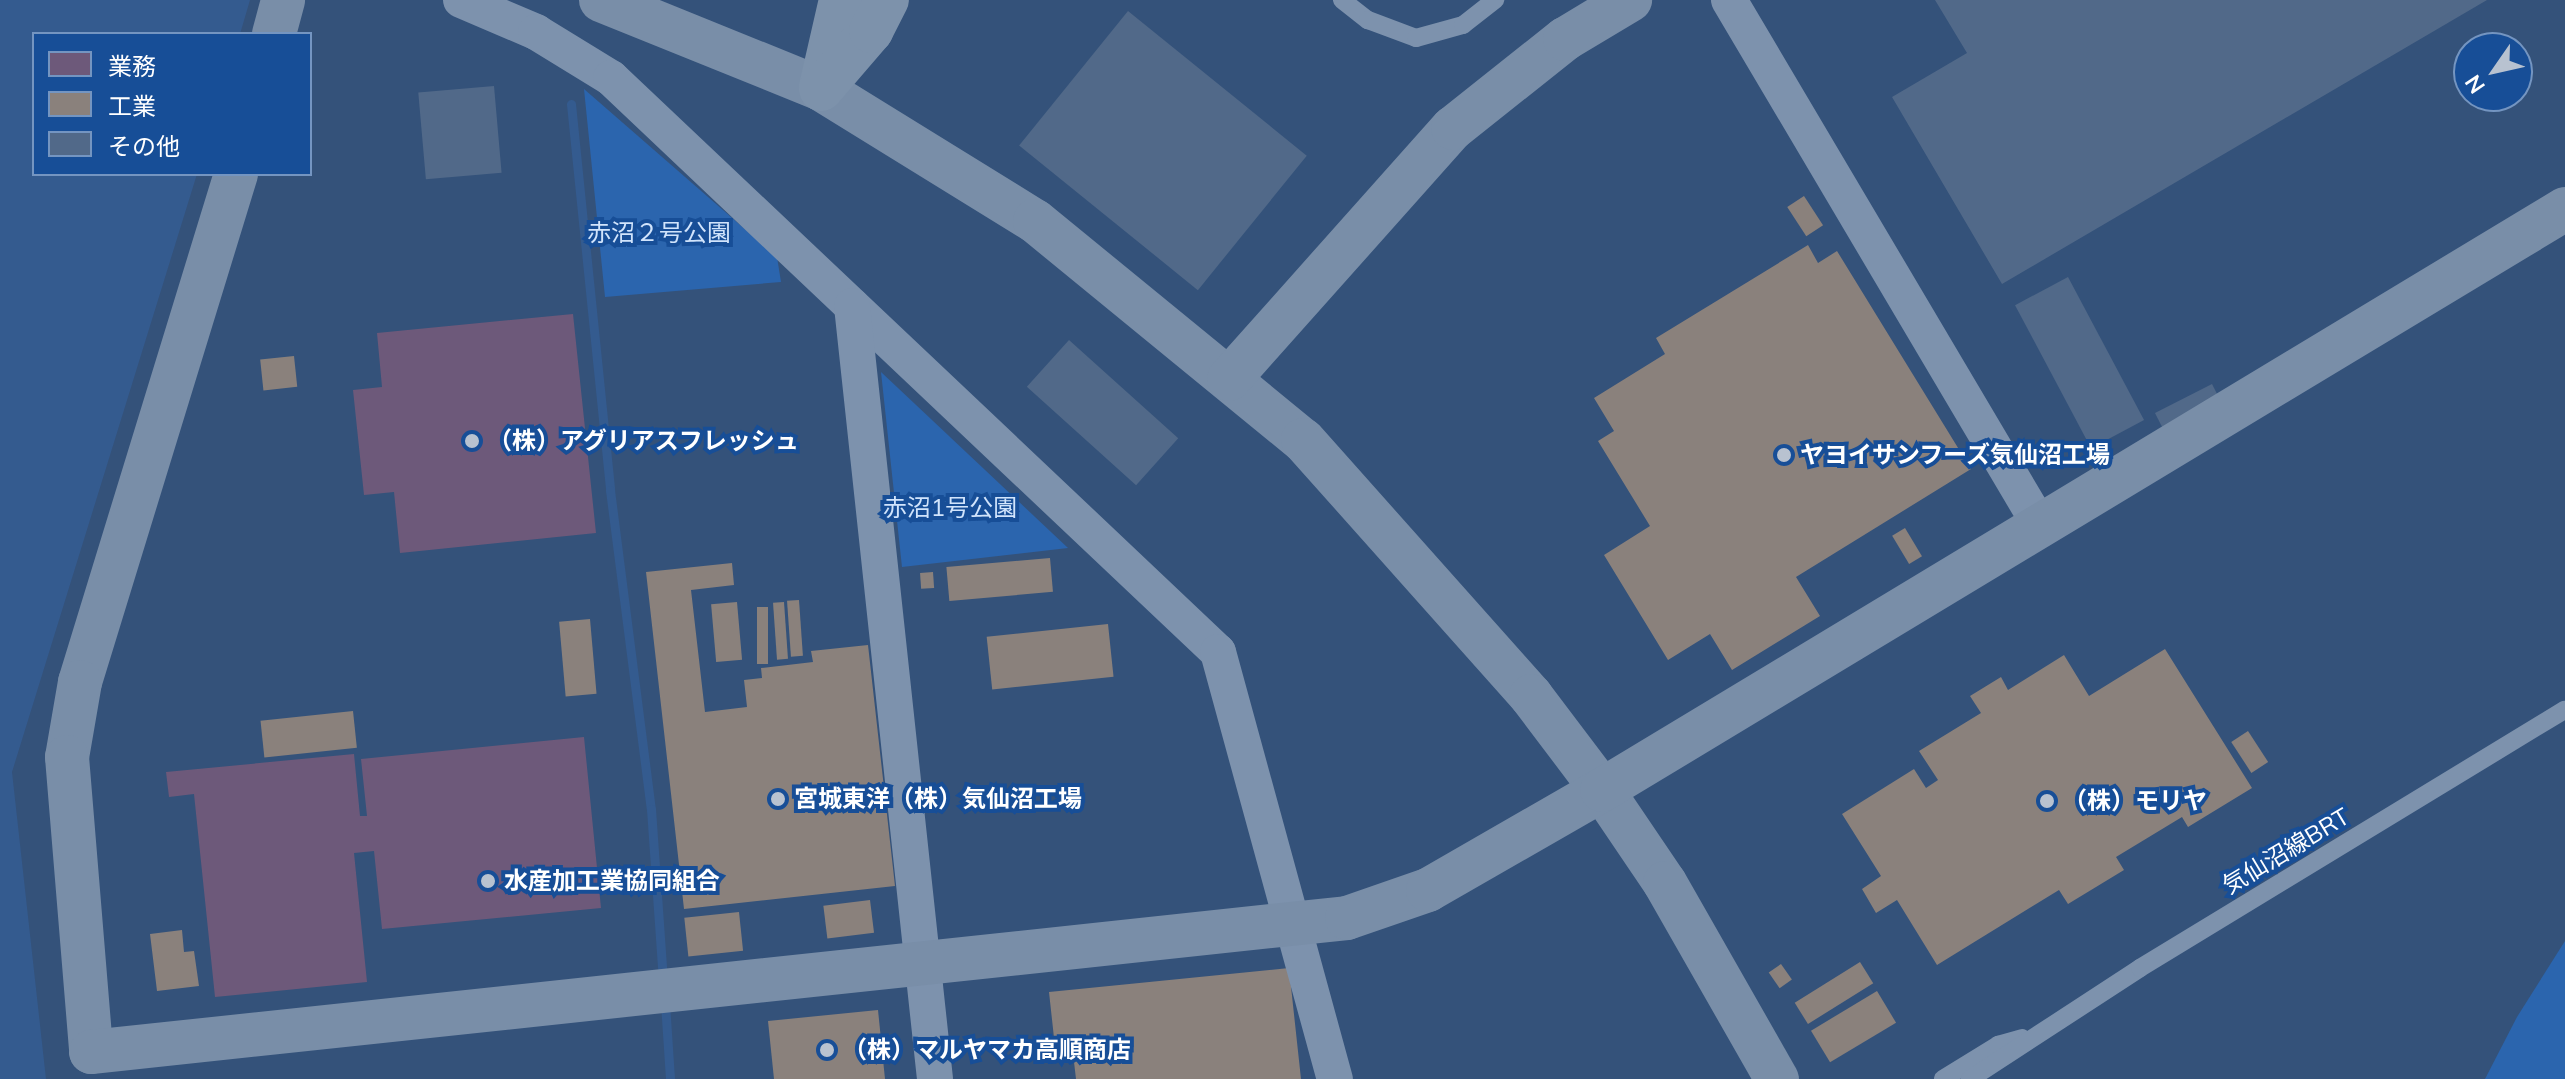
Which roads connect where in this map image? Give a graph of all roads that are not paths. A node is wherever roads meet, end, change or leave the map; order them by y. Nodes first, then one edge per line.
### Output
1 (283, 0) edge
2 (461, 0) edge
3 (601, 0) edge
4 (841, 0) edge
5 (887, 0) edge
6 (1342, 0) edge
7 (1495, 0) edge
8 (1630, 0) edge
9 (1729, 0) edge
10 (275, 32) edge
11 (821, 89) junction
12 (235, 176) edge
13 (2565, 209) edge
14 (852, 306) junction
15 (1229, 379) junction
16 (2041, 527) junction
17 (2565, 710) edge
18 (1602, 790) junction
19 (1294, 923) junction
20 (922, 963) junction
21 (2032, 1035) junction
22 (93, 1065) edge
23 (935, 1079) edge
24 (1335, 1079) edge
25 (1777, 1079) edge
26 (1943, 1079) edge
27 (1970, 1079) edge

1 - 10 street
2 - 14 street
3 - 11 street
4 - 11 highway
5 - 11 highway
6 - 7 lane
8 - 15 street
9 - 16 street
11 - 15 street
12 - 22 street
13 - 16 street
14 - 19 street
14 - 20 street
15 - 18 street
16 - 18 street
17 - 21 lane, 気仙沼線BRT
18 - 19 street
18 - 25 street
19 - 20 street
19 - 24 street
20 - 22 street
20 - 23 street
21 - 26 lane, 気仙沼線BRT
21 - 27 lane, 気仙沼線BRT

